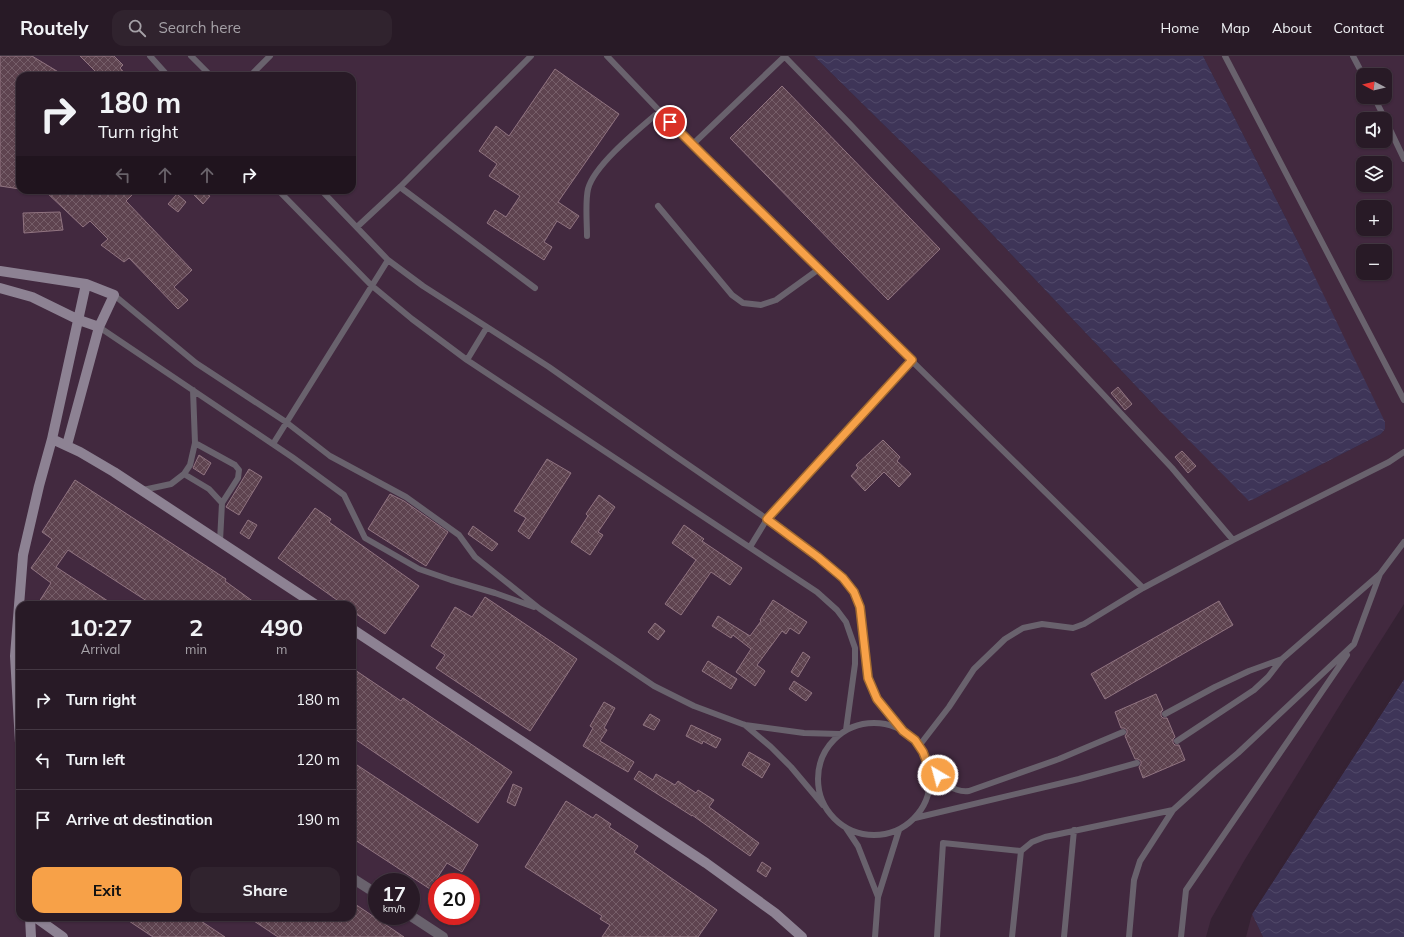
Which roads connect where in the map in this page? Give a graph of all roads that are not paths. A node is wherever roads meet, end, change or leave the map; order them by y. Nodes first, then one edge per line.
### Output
1 (150, 56) edge
2 (191, 56) edge
3 (270, 56) edge
4 (531, 56) edge
5 (607, 56) edge
6 (784, 56) edge
7 (1225, 56) edge
8 (1353, 56) edge
9 (1359, 68) edge
10 (164, 72) edge
11 (207, 72) edge
12 (254, 72) edge
13 (660, 110) junction
14 (1392, 134) edge
15 (692, 145) junction
16 (1404, 159) edge
17 (400, 187) junction
18 (282, 194) edge
19 (325, 194) edge
20 (658, 206) dead end
21 (357, 227) junction
22 (586, 236) dead end
23 (388, 260) junction
24 (819, 269) junction
25 (0, 271) edge
26 (86, 284) junction
27 (371, 285) junction
28 (0, 288) edge
29 (535, 288) dead end
30 (114, 295) junction
31 (79, 320) junction
32 (99, 327) junction
33 (487, 327) junction
34 (467, 360) junction
35 (912, 360) junction
36 (193, 390) junction
37 (1404, 400) edge
38 (286, 422) junction
39 (52, 439) junction
40 (195, 443) junction
41 (273, 444) junction
42 (68, 445) junction
43 (1404, 452) edge
44 (184, 474) junction
45 (143, 490) junction
46 (222, 503) junction
47 (767, 519) junction
48 (1233, 540) junction
49 (220, 541) junction
50 (1404, 542) edge
51 (750, 547) junction
52 (1380, 574) junction
53 (1143, 588) junction
54 (20, 601) edge
55 (310, 601) edge
56 (540, 609) junction
57 (356, 632) edge
58 (1354, 644) junction
59 (1282, 659) junction
60 (1165, 714) dead end
61 (745, 725) junction
62 (846, 730) junction
63 (903, 731) junction
64 (1123, 732) dead end
65 (840, 734) junction
66 (1177, 741) dead end
67 (919, 746) junction
68 (1137, 763) dead end
69 (928, 765) junction
70 (1173, 810) junction
71 (829, 813) junction
72 (915, 818) junction
73 (846, 828) junction
74 (899, 830) junction
75 (1074, 830) junction
76 (1022, 851) junction
77 (356, 881) edge
78 (368, 888) edge
79 (878, 897) junction
80 (30, 921) edge
81 (41, 921) edge
82 (420, 922) edge
83 (31, 937) edge
84 (63, 937) edge
85 (443, 937) edge
86 (802, 937) edge
87 (875, 937) edge
88 (937, 937) edge
89 (1012, 937) edge
90 (1064, 937) edge
91 (1129, 937) edge
92 (1181, 937) edge

1 - 10 lane
2 - 11 lane
3 - 12 lane
4 - 17 lane
5 - 13 lane
6 - 15 lane
6 - 48 lane
7 - 37 lane
8 - 9 lane
13 - 15 lane
13 - 22 lane
14 - 16 lane
15 - 24 lane
17 - 21 lane
17 - 29 lane
18 - 27 lane
19 - 21 lane
20 - 24 lane
21 - 23 lane
23 - 27 lane
23 - 33 lane
24 - 35 lane
25 - 26 main road
26 - 30 main road
26 - 31 main road
27 - 34 lane
27 - 38 lane
28 - 31 main road
30 - 32 main road
30 - 38 lane
31 - 32 main road
31 - 39 main road
32 - 36 lane
32 - 42 main road
33 - 34 lane
33 - 47 lane
34 - 51 lane
35 - 47 lane
35 - 53 lane
36 - 40 lane
36 - 41 lane
38 - 41 lane
38 - 56 lane
39 - 42 main road
39 - 54 main road
40 - 44 lane
40 - 46 lane
41 - 56 lane
42 - 45 main road
43 - 48 lane
44 - 45 lane
44 - 46 lane
45 - 49 main road
46 - 49 lane
47 - 51 lane
47 - 63 lane
48 - 53 lane
49 - 55 main road
50 - 52 lane
51 - 62 lane
52 - 58 lane
52 - 59 lane
53 - 67 lane
56 - 61 lane
57 - 86 main road
58 - 70 lane
58 - 92 lane
59 - 60 lane
59 - 66 lane
61 - 65 lane
61 - 71 lane
62 - 63 lane
62 - 65 lane
63 - 67 lane
64 - 69 lane
65 - 71 lane
67 - 69 lane
68 - 72 lane
69 - 72 lane
70 - 75 lane
70 - 91 lane
71 - 73 lane
72 - 74 lane
73 - 74 lane
73 - 79 lane
74 - 79 lane
75 - 76 lane
75 - 90 lane
76 - 88 lane
76 - 89 lane
77 - 78 street
79 - 87 lane
80 - 83 main road
81 - 84 main road
82 - 85 street

